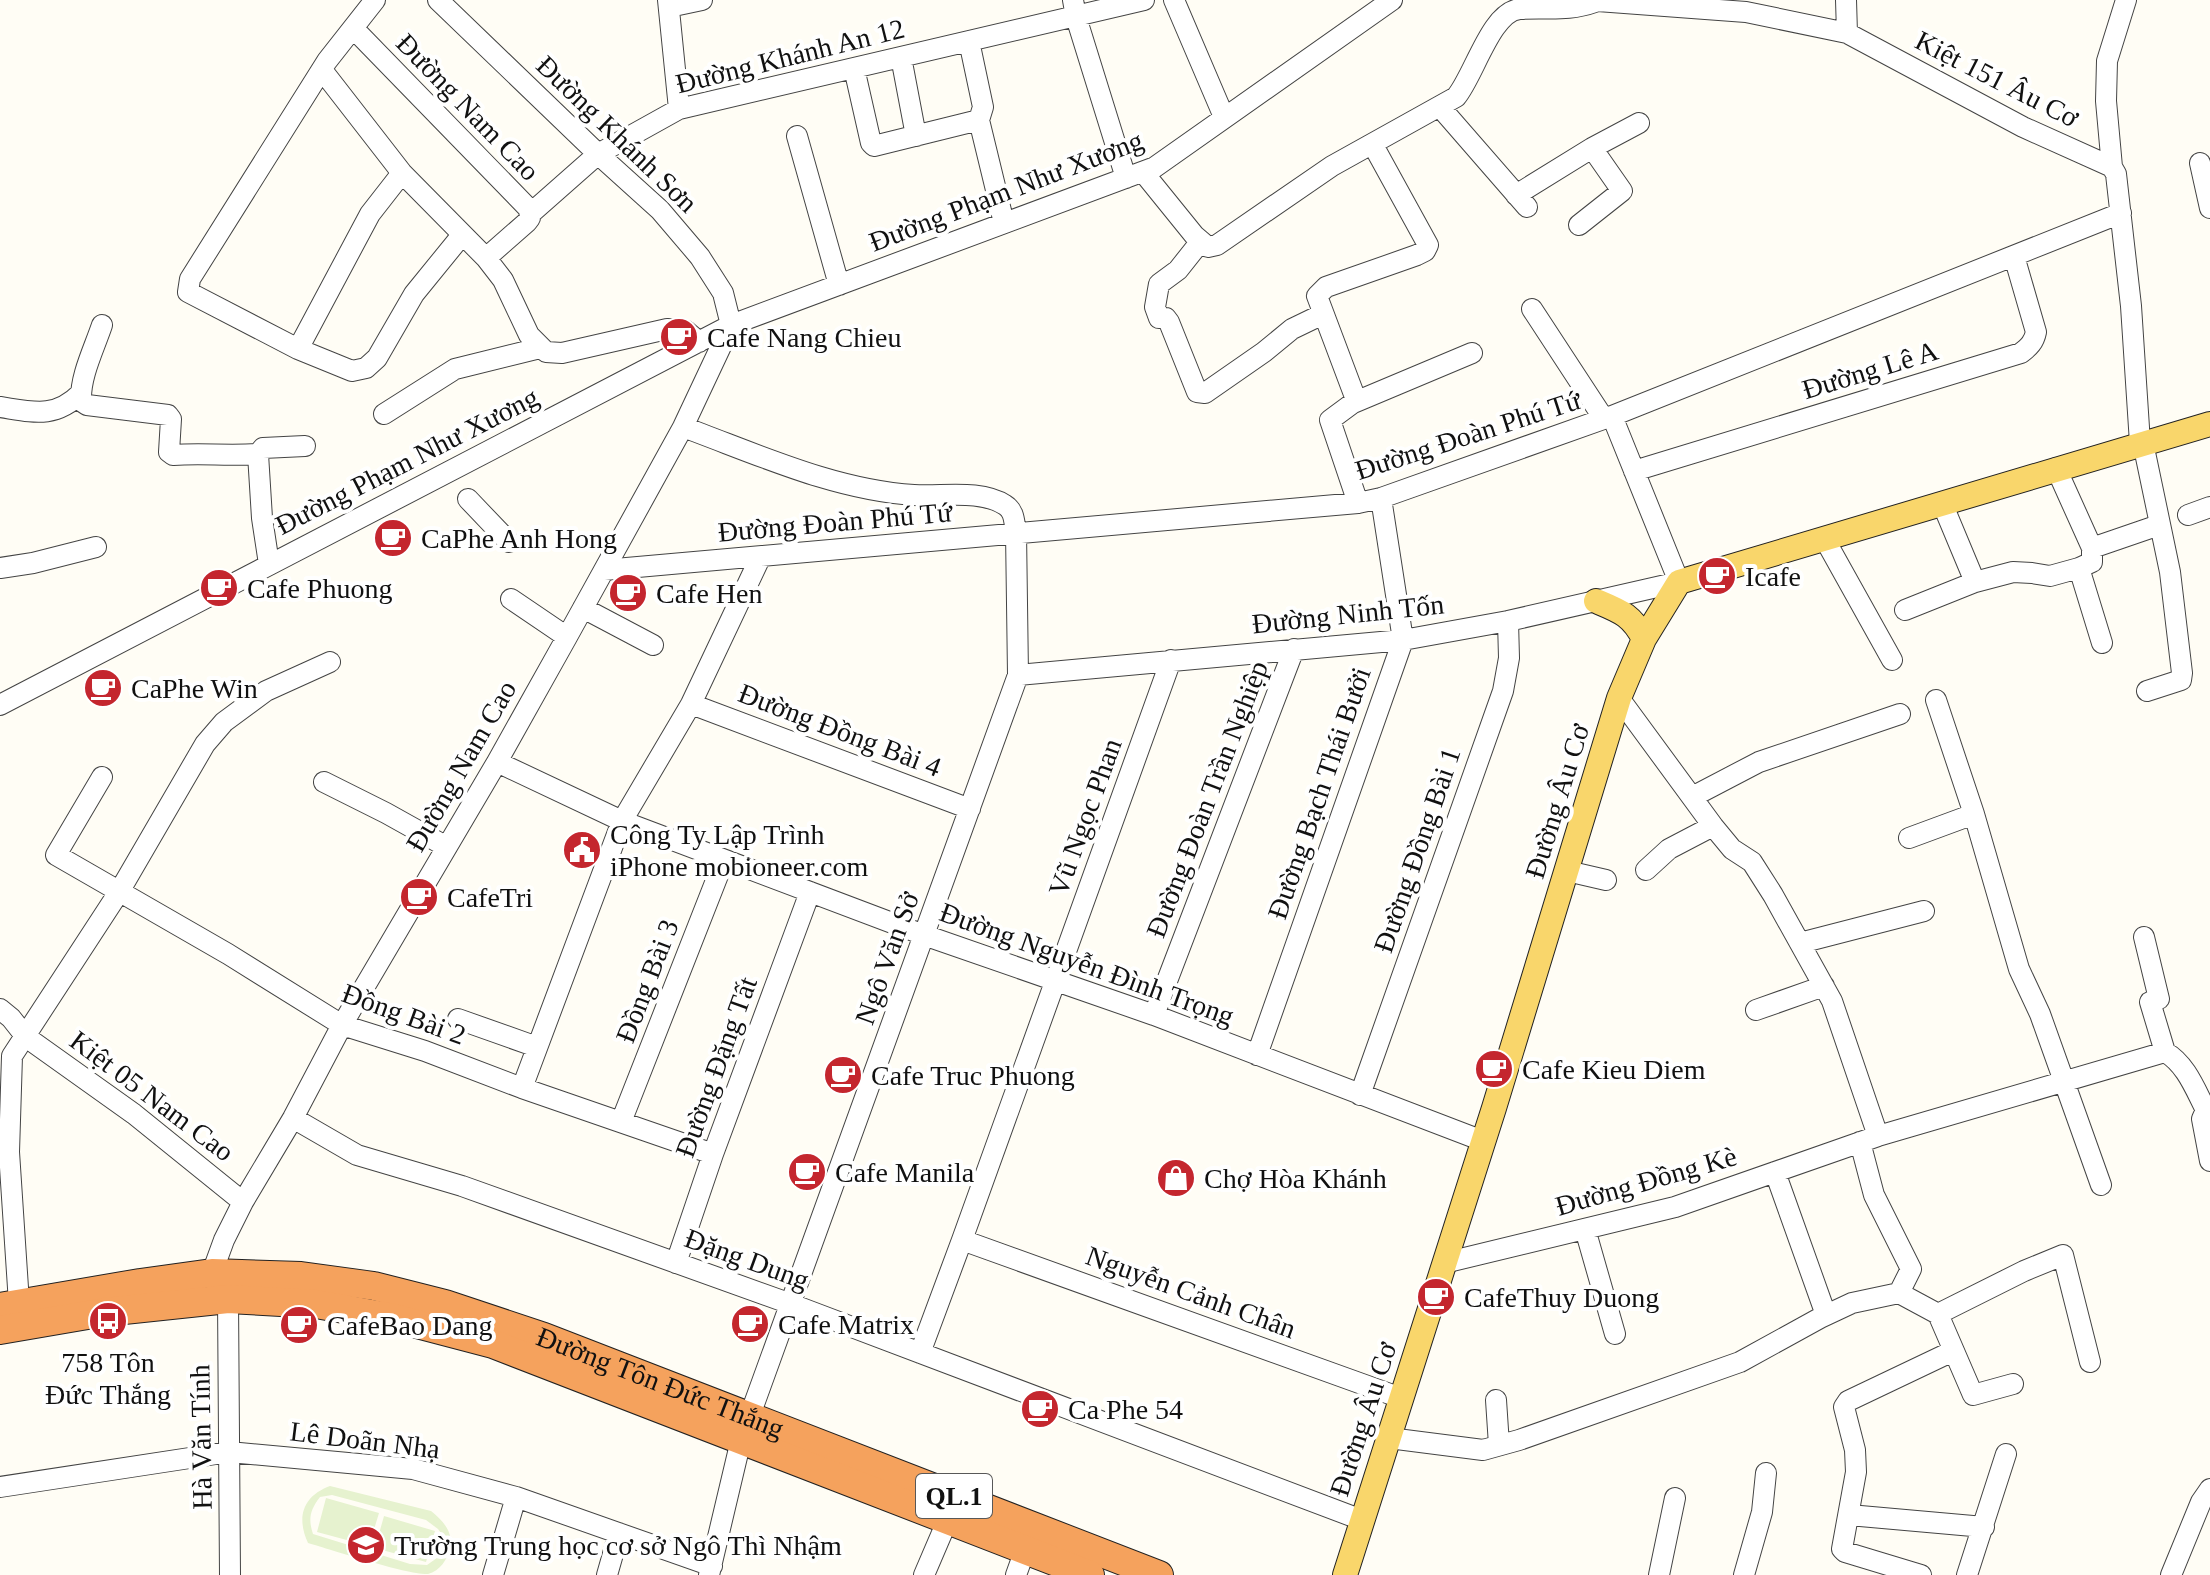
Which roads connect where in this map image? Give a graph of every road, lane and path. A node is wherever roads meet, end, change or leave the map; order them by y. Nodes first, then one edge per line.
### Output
1 (375, 0) edge
2 (438, 0) edge
3 (702, 0) edge
4 (1144, 0) edge
5 (1174, 0) edge
6 (1392, 0) edge
7 (1846, 0) edge
8 (2126, 0) edge
9 (1602, 1) edge
10 (668, 4) edge
11 (1745, 6) edge
12 (1074, 8) edge
13 (353, 28) junction
14 (1847, 33) junction
15 (969, 41) junction
16 (901, 57) junction
17 (854, 68) junction
18 (322, 70) junction
19 (1440, 107) junction
20 (679, 109) junction
21 (1224, 117) junction
22 (979, 120) junction
23 (1639, 123) dead end
24 (797, 136) dead end
25 (916, 136) junction
26 (1373, 145) junction
27 (1592, 148) junction
28 (598, 154) junction
29 (2200, 163) dead end
30 (2112, 167) junction
31 (402, 173) junction
32 (1134, 175) junction
33 (2210, 208) edge
34 (2121, 213) junction
35 (530, 214) junction
36 (1004, 223) junction
37 (1579, 225) dead end
38 (462, 235) junction
39 (1201, 241) junction
40 (2014, 256) junction
41 (486, 258) junction
42 (839, 285) junction
43 (1532, 309) dead end
44 (1323, 314) junction
45 (102, 325) dead end
46 (731, 325) junction
47 (699, 342) junction
48 (540, 348) junction
49 (298, 349) junction
50 (1472, 353) dead end
51 (81, 393) junction
52 (1353, 403) junction
53 (0, 407) edge
54 (384, 414) dead end
55 (1608, 418) junction
56 (2210, 424) edge
57 (683, 427) junction
58 (2141, 443) junction
59 (305, 446) dead end
60 (258, 454) junction
61 (2056, 468) junction
62 (1634, 471) junction
63 (1381, 498) junction
64 (468, 499) dead end
65 (1358, 503) junction
66 (1942, 503) junction
67 (2210, 507) edge
68 (2188, 515) dead end
69 (2159, 525) junction
70 (1016, 532) junction
71 (1824, 538) junction
72 (509, 542) dead end
73 (96, 547) dead end
74 (2092, 548) junction
75 (760, 558) junction
76 (269, 564) junction
77 (0, 568) edge
78 (2079, 568) junction
79 (604, 570) junction
80 (1679, 582) junction
81 (1975, 582) junction
82 (511, 599) dead end
83 (1596, 601) junction
84 (583, 608) junction
85 (1905, 610) dead end
86 (1508, 621) junction
87 (567, 637) junction
88 (1644, 639) junction
89 (1403, 640) junction
90 (2102, 643) dead end
91 (653, 645) dead end
92 (1294, 649) junction
93 (1171, 660) junction
94 (1892, 660) dead end
95 (330, 662) dead end
96 (1018, 675) junction
97 (2147, 691) dead end
98 (1619, 698) junction
99 (1936, 700) dead end
100 (691, 704) junction
101 (0, 705) edge
102 (1900, 714) dead end
103 (497, 762) junction
104 (102, 777) dead end
105 (324, 782) dead end
106 (1692, 797) junction
107 (970, 809) junction
108 (1974, 814) junction
109 (622, 821) junction
110 (1713, 826) junction
111 (1909, 838) dead end
112 (447, 847) junction
113 (724, 860) junction
114 (1646, 870) dead end
115 (1567, 871) junction
116 (1606, 880) dead end
117 (119, 892) junction
118 (810, 892) junction
119 (1924, 911) dead end
120 (924, 935) junction
121 (2144, 937) dead end
122 (1800, 943) junction
123 (1056, 980) junction
124 (1824, 986) junction
125 (0, 1009) edge
126 (1756, 1010) dead end
127 (1154, 1015) junction
128 (458, 1019) dead end
129 (342, 1025) junction
130 (26, 1037) junction
131 (537, 1047) junction
132 (2165, 1052) junction
133 (1257, 1055) junction
134 (2063, 1082) junction
135 (522, 1088) junction
136 (1360, 1095) junction
137 (2208, 1110) edge
138 (293, 1118) junction
139 (621, 1122) junction
140 (1869, 1139) junction
141 (1483, 1141) junction
142 (713, 1154) junction
143 (2210, 1161) edge
144 (1775, 1172) junction
145 (2101, 1185) dead end
146 (243, 1202) junction
147 (1585, 1229) junction
148 (962, 1240) junction
149 (676, 1263) junction
150 (1444, 1263) junction
151 (212, 1273) junction
152 (1899, 1293) junction
153 (228, 1299) junction
154 (791, 1304) junction
155 (10, 1305) edge
156 (1938, 1314) junction
157 (1826, 1315) junction
158 (0, 1330) edge
159 (1615, 1334) dead end
160 (1953, 1351) junction
161 (920, 1353) junction
162 (2090, 1362) dead end
163 (2013, 1384) dead end
164 (1401, 1398) junction
165 (1496, 1400) dead end
166 (745, 1428) junction
167 (1389, 1438) junction
168 (1499, 1445) junction
169 (229, 1452) junction
170 (2006, 1454) dead end
171 (1766, 1473) dead end
172 (0, 1487) edge
173 (2210, 1489) edge
174 (516, 1497) junction
175 (1675, 1498) dead end
176 (1849, 1515) junction
177 (948, 1519) junction
178 (1362, 1520) junction
179 (1984, 1527) junction
180 (619, 1533) junction
181 (1021, 1563) edge
182 (710, 1570) edge
183 (230, 1575) edge
184 (493, 1575) edge
185 (607, 1575) edge
186 (924, 1575) edge
187 (1090, 1575) edge
188 (1159, 1575) edge
189 (1345, 1575) edge
190 (1659, 1575) edge
191 (1744, 1575) edge
192 (1921, 1575) edge
193 (1967, 1575) edge
194 (2171, 1575) edge

1 - 13 street, Đường Nam Cao
2 - 28 street, Đường Khánh Sơn
3 - 10 street
4 - 12 street, Đường Khánh An 12
5 - 21 street
6 - 21 street, Đường Phạm Như Xương
7 - 14 street
8 - 30 street
9 - 11 street, Kiệt 151 Âu Cơ
9 - 19 street, Kiệt 151 Âu Cơ
10 - 20 street
11 - 14 street, Kiệt 151 Âu Cơ
12 - 15 street, Đường Khánh An 12
12 - 32 street
13 - 18 street, Đường Nam Cao
13 - 35 street, Đường Nam Cao
14 - 30 street, Kiệt 151 Âu Cơ
15 - 16 street, Đường Khánh An 12
15 - 22 street
16 - 17 street, Đường Khánh An 12
16 - 25 street
17 - 20 street, Đường Khánh An 12
17 - 25 street
18 - 31 street, Đường Phạm Như Xương
18 - 49 street, Đường Nam Cao
19 - 26 street
19 - 27 street
20 - 28 street, Đường Khánh An 12
21 - 32 street, Đường Phạm Như Xương
22 - 25 street
22 - 36 street
23 - 27 street
24 - 42 street
26 - 39 street
26 - 44 street
27 - 37 street
28 - 35 street, Đường Khánh An 12
28 - 46 street, Đường Khánh Sơn
29 - 33 street
30 - 34 street
31 - 38 street, Đường Phạm Như Xương
31 - 49 street
32 - 36 street, Đường Phạm Như Xương
32 - 39 street
34 - 40 street, Đường Đoàn Phú Tứ
34 - 58 street
35 - 41 street, Đường Nam Cao
36 - 42 street, Đường Phạm Như Xương
38 - 41 street, Đường Phạm Như Xương
38 - 49 street
39 - 44 street
40 - 55 street, Đường Đoàn Phú Tứ
40 - 62 street, Đường Lê A
41 - 48 street, Đường Phạm Như Xương
42 - 46 street, Đường Phạm Như Xương
43 - 55 street
44 - 52 street
45 - 51 street
46 - 47 street, Đường Phạm Như Xương
46 - 57 street, Đường Nam Cao
47 - 48 street, Đường Phạm Như Xương
47 - 76 street, Đường Phạm Như Xương
48 - 54 street, Đường Phạm Như Xương
50 - 52 street
51 - 53 street
51 - 60 street
52 - 65 street
55 - 62 street
55 - 63 street, Đường Đoàn Phú Tứ
56 - 58 main road
57 - 70 street
57 - 79 street, Đường Nam Cao
58 - 61 main road
58 - 69 street
59 - 60 street
60 - 76 street, Đường Phạm Như Xương
61 - 66 main road
61 - 74 street
62 - 80 street
63 - 65 street, Đường Đoàn Phú Tứ
63 - 89 street, Đường Bạch Thái Bưởi
64 - 72 street
65 - 70 street, Đường Đoàn Phú Tứ
66 - 71 main road
66 - 81 street
67 - 68 street
69 - 74 street
69 - 97 street
70 - 75 street, Đường Đoàn Phú Tứ
70 - 96 street
71 - 80 main road
71 - 94 street
73 - 77 street
74 - 78 street
75 - 79 street, Đường Đoàn Phú Tứ
75 - 100 street
76 - 101 street, Đường Phạm Như Xương
78 - 81 street
78 - 90 street
79 - 84 street, Đường Nam Cao
80 - 83 street, Đường Ninh Tốn
80 - 88 main road, Đường Âu Cơ
81 - 85 street
82 - 87 street
83 - 86 street, Đường Ninh Tốn
83 - 88 main road
84 - 87 street, Đường Nam Cao
84 - 91 street
86 - 89 street, Đường Ninh Tốn
86 - 136 street, Đường Đồng Bài 1
87 - 103 street, Đường Nam Cao
88 - 98 main road, Đường Âu Cơ
89 - 92 street, Đường Ninh Tốn
89 - 133 street, Đường Bạch Thái Bưởi
92 - 93 street, Đường Ninh Tốn
92 - 127 street, Đường Đoàn Trần Nghiệp
93 - 96 street, Đường Ninh Tốn
93 - 123 street, Vũ Ngọc Phan
95 - 117 street
96 - 107 street, Ngô Văn Sở
98 - 106 street
98 - 115 main road, Đường Âu Cơ
99 - 108 street
100 - 107 street, Đường Đồng Bài 4
100 - 109 street
102 - 106 street
103 - 109 street, Đường Nguyễn Đình Trọng
103 - 112 street, Đường Nam Cao
104 - 117 street, Đồng Bài 2
105 - 112 street
106 - 110 street
107 - 120 street, Ngô Văn Sở
108 - 111 street
108 - 134 street
109 - 113 street, Đường Nguyễn Đình Trọng
109 - 131 street
110 - 114 street
110 - 122 street
112 - 129 street, Đường Nam Cao
113 - 118 street, Đường Nguyễn Đình Trọng
113 - 139 street, Đồng Bài 3
115 - 116 street
115 - 141 main road, Đường Âu Cơ
117 - 129 street, Đồng Bài 2
117 - 130 street
118 - 120 street, Đường Nguyễn Đình Trọng
118 - 142 street, Đường Đặng Tất
119 - 122 street
120 - 123 street, Đường Nguyễn Đình Trọng
120 - 154 street, Ngô Văn Sở
121 - 132 street
122 - 124 street
123 - 127 street, Đường Nguyễn Đình Trọng
123 - 148 street, Vũ Ngọc Phan
124 - 126 street
124 - 140 street
125 - 130 street, Kiệt 05 Nam Cao
127 - 133 street, Đường Nguyễn Đình Trọng
128 - 131 street
129 - 135 street, Đồng Bài 2
129 - 138 street, Đường Nam Cao
130 - 146 street, Kiệt 05 Nam Cao
130 - 155 street
131 - 135 street
132 - 134 street, Đường Đồng Kè
132 - 137 street
133 - 136 street, Đường Nguyễn Đình Trọng
134 - 140 street, Đường Đồng Kè
134 - 145 street
135 - 139 street, Đồng Bài 2
136 - 141 street, Đường Nguyễn Đình Trọng
137 - 143 street
138 - 146 street, Đường Nam Cao
138 - 149 street, Đặng Dung
139 - 142 street, Đồng Bài 2
140 - 144 street, Đường Đồng Kè
140 - 152 street
141 - 150 main road, Đường Âu Cơ
142 - 149 street, Đường Đặng Tất
144 - 147 street, Đường Đồng Kè
144 - 157 street
146 - 151 street, Đường Nam Cao
147 - 150 street, Đường Đồng Kè
147 - 159 street
148 - 161 street, Vũ Ngọc Phan
148 - 164 street, Nguyễn Cảnh Chân
149 - 154 street, Đặng Dung
150 - 164 main road, Đường Âu Cơ
151 - 155 highway, Đường Tôn Đức Thắng / QL.1
151 - 166 highway, Đường Tôn Đức Thắng / QL.1
152 - 156 street
152 - 157 street
153 - 158 highway, Đường Tôn Đức Thắng / QL.1
153 - 166 highway, Đường Tôn Đức Thắng / QL.1
153 - 169 street, Hà Văn Tính
154 - 161 street, Đặng Dung
154 - 166 street, Ngô Văn Sở
156 - 160 street
156 - 162 street
157 - 168 street
160 - 163 street
160 - 176 street
161 - 178 street, Đặng Dung
164 - 167 main road, Đường Âu Cơ
165 - 168 street
166 - 177 highway, Đường Tôn Đức Thắng / QL.1
166 - 182 street, Ngô Văn Sở
166 - 188 highway, Đường Tôn Đức Thắng / QL.1
167 - 168 street
167 - 178 main road, Đường Âu Cơ
169 - 172 street, Lê Doãn Nhạ
169 - 174 street, Lê Doãn Nhạ
169 - 183 street, Hà Văn Tính
170 - 179 street
171 - 191 street
173 - 194 street
174 - 180 street, Lê Doãn Nhạ
174 - 184 street
175 - 190 street
176 - 179 street
176 - 192 street
177 - 181 highway, Đường Tôn Đức Thắng / QL.1
177 - 186 street
178 - 189 main road, Đường Âu Cơ
179 - 193 street
180 - 182 street, Lê Doãn Nhạ
180 - 185 street
181 - 187 highway, Đường Tôn Đức Thắng / QL.1

